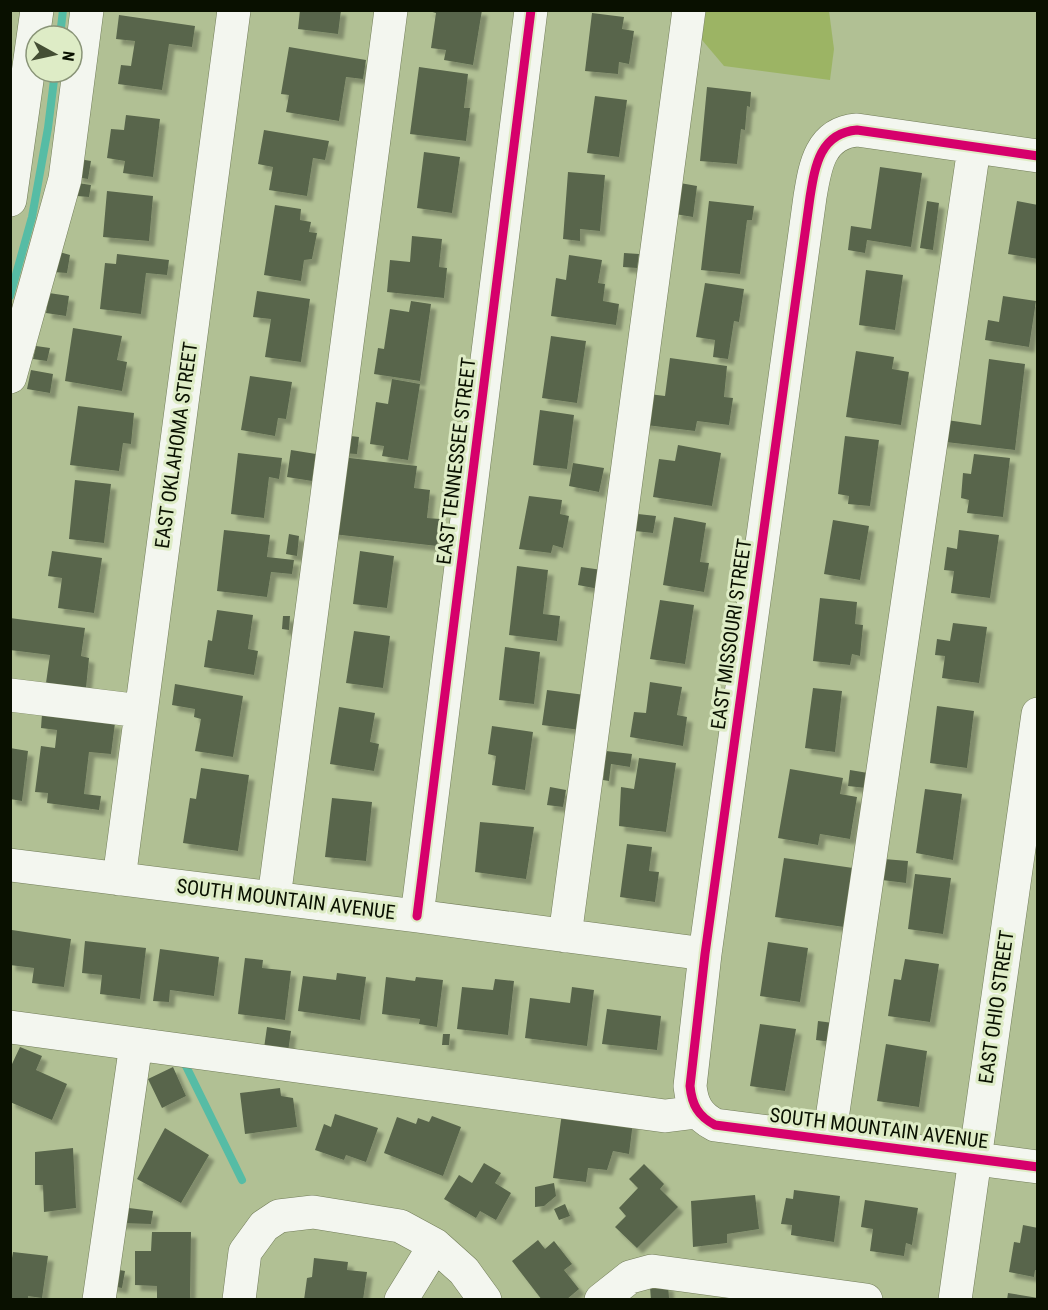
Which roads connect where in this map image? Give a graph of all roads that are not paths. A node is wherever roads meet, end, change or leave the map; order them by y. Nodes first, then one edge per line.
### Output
1 (37, 10) edge
2 (87, 10) edge
3 (234, 10) edge
4 (391, 10) edge
5 (531, 10) edge
6 (688, 10) edge
7 (974, 148) junction
8 (1038, 156) edge
9 (10, 200) edge
10 (10, 377) edge
11 (10, 695) edge
12 (141, 711) junction
13 (1038, 714) edge
14 (10, 865) edge
15 (119, 879) junction
16 (274, 898) junction
17 (417, 915) junction
18 (565, 936) junction
19 (705, 954) junction
20 (10, 1027) edge
21 (136, 1044) junction
22 (707, 1128) junction
23 (830, 1139) junction
24 (974, 1159) junction
25 (1038, 1167) edge
26 (435, 1245) junction
27 (99, 1299) edge
28 (239, 1299) edge
29 (401, 1299) edge
30 (485, 1299) edge
31 (601, 1299) edge
32 (866, 1299) edge
33 (955, 1299) edge

1 - 9 street
2 - 10 street
3 - 12 street, EAST OKLAHOMA STREET
4 - 16 street
5 - 17 street, EAST TENNESSEE STREET
6 - 18 street
7 - 8 street
7 - 19 street, EAST MISSOURI STREET
7 - 23 street
11 - 12 street
12 - 15 street, EAST OKLAHOMA STREET
13 - 24 street, EAST OHIO STREET
14 - 15 street, SOUTH MOUNTAIN AVENUE
15 - 16 street, SOUTH MOUNTAIN AVENUE
16 - 17 street, SOUTH MOUNTAIN AVENUE
17 - 18 street, SOUTH MOUNTAIN AVENUE
18 - 19 street, SOUTH MOUNTAIN AVENUE
19 - 22 street, EAST MISSOURI STREET
20 - 21 street, SOUTH MOUNTAIN AVENUE
21 - 22 street, SOUTH MOUNTAIN AVENUE
21 - 27 street
22 - 23 street, SOUTH MOUNTAIN AVENUE
23 - 24 street, SOUTH MOUNTAIN AVENUE
24 - 25 street, SOUTH MOUNTAIN AVENUE
24 - 33 street, EAST OHIO STREET
26 - 28 street
26 - 29 street
26 - 30 street
31 - 32 street

